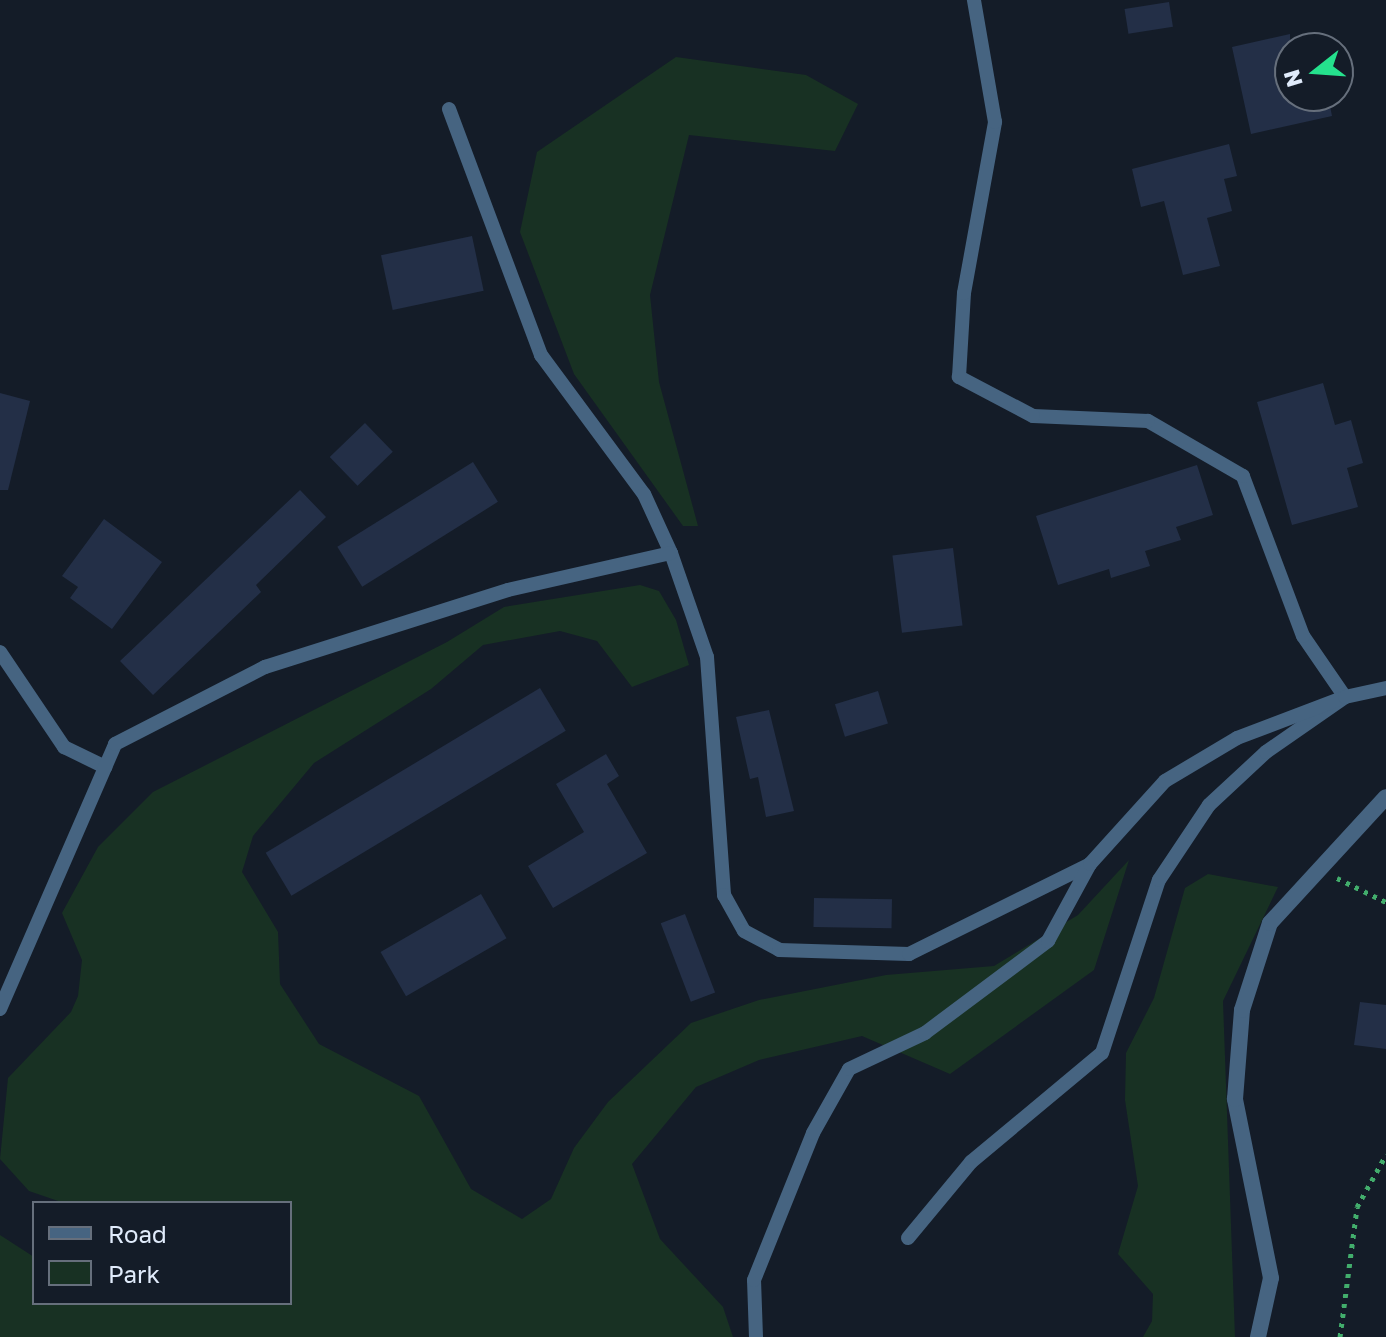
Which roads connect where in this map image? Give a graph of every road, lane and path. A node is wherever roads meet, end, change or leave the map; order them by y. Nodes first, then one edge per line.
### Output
1 (974, 0) edge
2 (449, 109) dead end
3 (671, 553) junction
4 (0, 652) edge
5 (1386, 688) edge
6 (1345, 697) junction
7 (105, 767) junction
8 (1386, 797) edge
9 (1090, 864) junction
10 (1318, 868) junction
11 (1386, 902) edge
12 (0, 1009) edge
13 (1386, 1155) edge
14 (908, 1238) dead end
15 (756, 1337) edge
16 (1258, 1337) edge
17 (1340, 1337) edge

1 - 6 lane
2 - 3 lane
3 - 7 lane
3 - 9 lane
4 - 7 lane
5 - 6 lane
6 - 9 lane
6 - 14 lane
7 - 12 lane
8 - 10 street
9 - 15 lane
10 - 11 path
10 - 16 street
13 - 17 path

